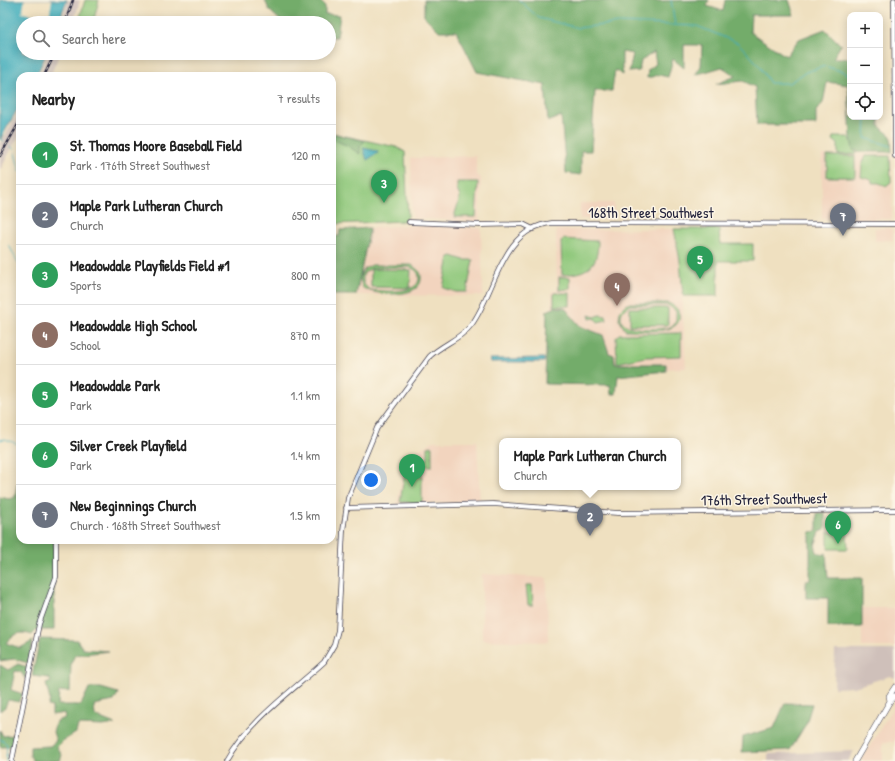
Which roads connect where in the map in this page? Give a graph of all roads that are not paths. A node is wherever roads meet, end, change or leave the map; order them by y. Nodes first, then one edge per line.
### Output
1 (894, 0) edge
2 (894, 85) edge
3 (895, 156) edge
4 (409, 222) dead end
5 (895, 224) edge
6 (533, 229) junction
7 (346, 508) junction
8 (895, 510) edge
9 (56, 544) edge
10 (894, 688) edge
11 (893, 698) edge
12 (12, 761) edge
13 (227, 761) edge
14 (855, 761) edge

1 - 2 street
2 - 3 street
4 - 6 street, 168th Street Southwest
5 - 6 street, 168th Street Southwest
6 - 7 street
7 - 8 street, 176th Street Southwest
7 - 13 street
9 - 12 street
10 - 11 highway
11 - 14 highway

